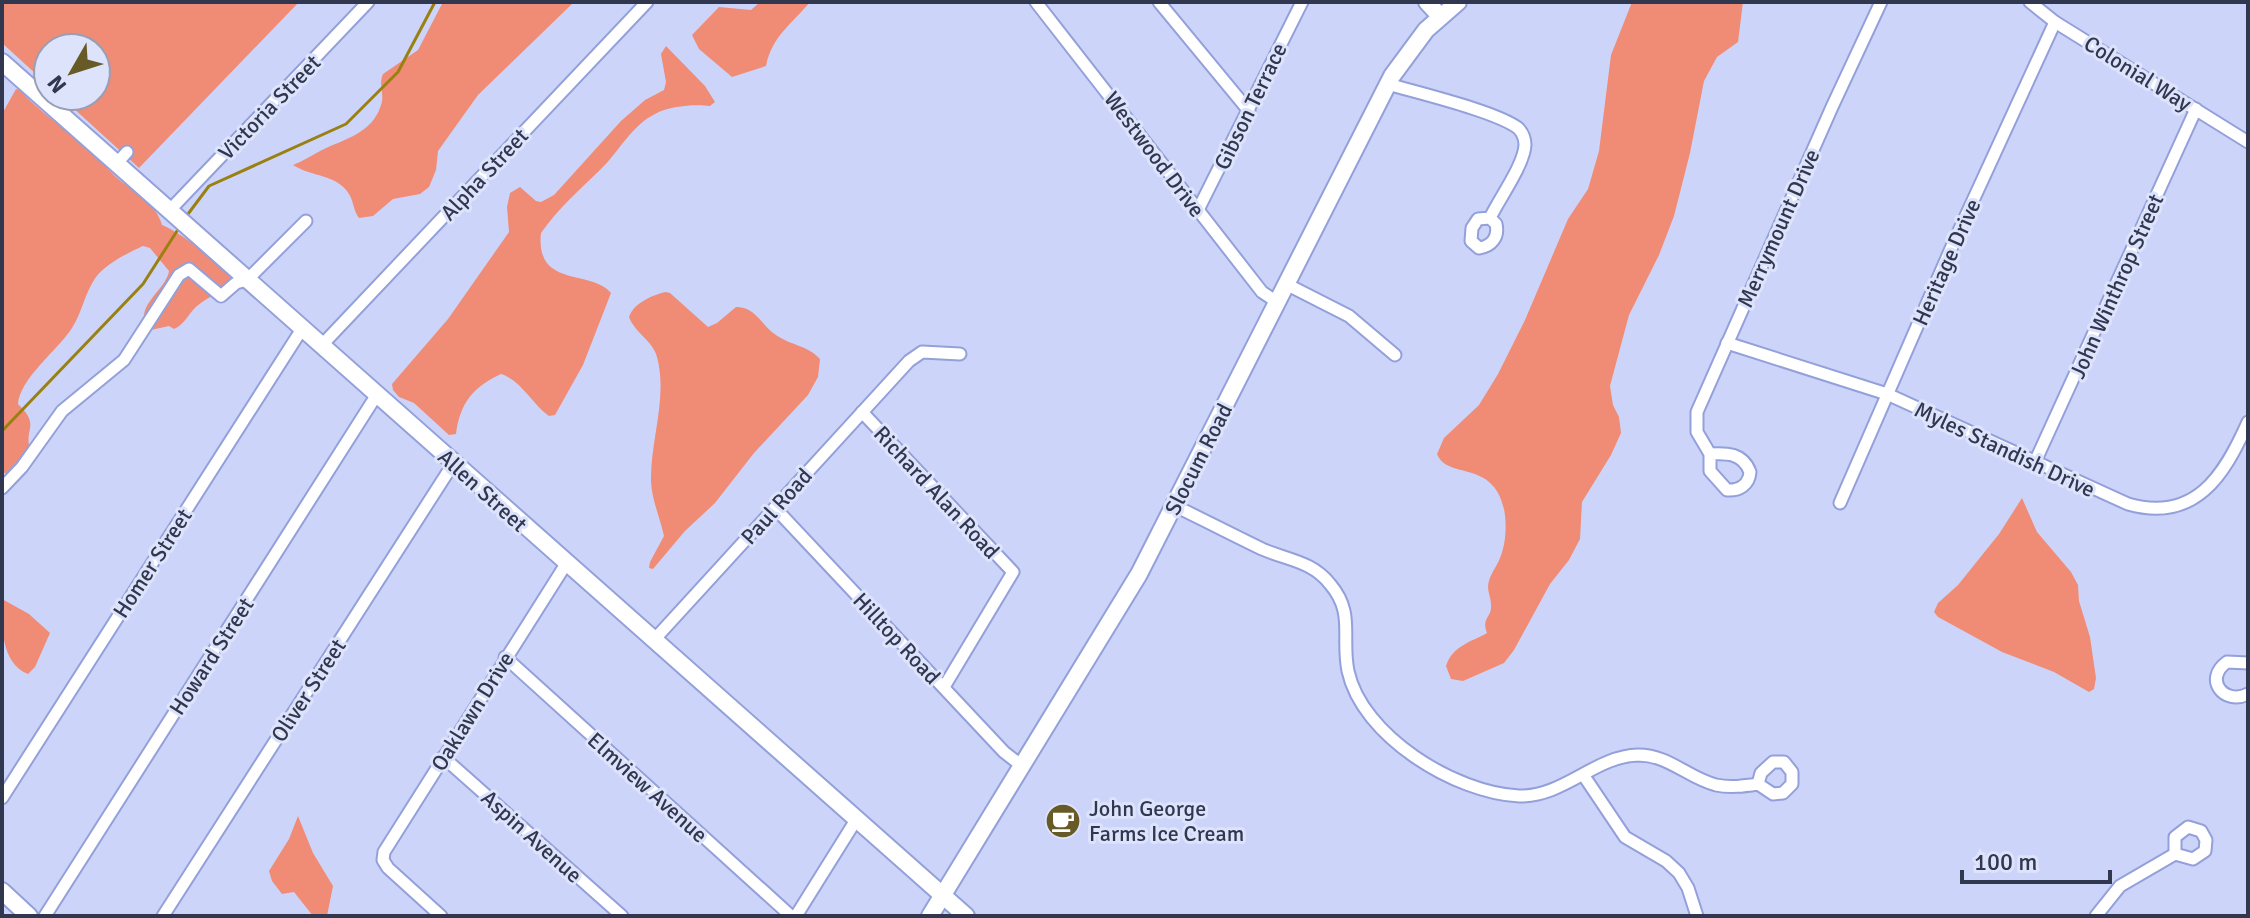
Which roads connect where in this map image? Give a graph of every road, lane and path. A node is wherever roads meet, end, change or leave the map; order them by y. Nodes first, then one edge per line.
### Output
1 (368, 2) edge
2 (647, 2) edge
3 (1036, 2) edge
4 (1159, 2) edge
5 (1288, 2) edge
6 (1427, 2) edge
7 (1458, 2) edge
8 (1881, 2) edge
9 (2030, 2) edge
10 (1299, 7) edge
11 (1440, 16) junction
12 (2055, 22) junction
13 (2, 62) edge
14 (1388, 84) junction
15 (2196, 109) junction
16 (1249, 111) junction
17 (2248, 142) edge
18 (1198, 210) junction
19 (169, 211) junction
20 (1490, 218) dead end
21 (306, 221) dead end
22 (247, 280) junction
23 (1286, 284) junction
24 (1277, 302) junction
25 (302, 329) junction
26 (1727, 343) junction
27 (321, 346) junction
28 (960, 354) dead end
29 (1395, 355) dead end
30 (1887, 394) junction
31 (376, 396) junction
32 (862, 412) junction
33 (2248, 422) edge
34 (1710, 454) dead end
35 (2035, 462) junction
36 (453, 464) junction
37 (2, 488) edge
38 (1840, 503) dead end
39 (1175, 506) junction
40 (775, 508) junction
41 (566, 564) junction
42 (653, 641) junction
43 (505, 657) junction
44 (2248, 663) edge
45 (944, 687) junction
46 (2248, 694) edge
47 (443, 757) junction
48 (1022, 766) junction
49 (1584, 776) junction
50 (1758, 784) dead end
51 (2, 798) edge
52 (856, 820) junction
53 (2175, 854) dead end
54 (2, 891) edge
55 (942, 897) junction
56 (29, 916) edge
57 (45, 916) edge
58 (163, 916) edge
59 (441, 916) edge
60 (622, 916) edge
61 (794, 916) edge
62 (930, 916) edge
63 (966, 916) edge
64 (1697, 916) edge
65 (2096, 916) edge

1 - 19 street, Victoria Street
2 - 27 street, Alpha Street
3 - 18 street, Westwood Drive
4 - 16 street
5 - 10 street
6 - 11 street
7 - 11 street, Slocum Road
8 - 26 street, Merrymount Drive
9 - 12 street, Colonial Way
10 - 16 street, Gibson Terrace
11 - 14 street, Slocum Road
12 - 15 street, Colonial Way
12 - 30 street, Heritage Drive
13 - 19 street, Allen Street
14 - 20 street
14 - 23 street, Slocum Road
15 - 17 street, Colonial Way
15 - 35 street, John Winthrop Street
16 - 18 street, Gibson Terrace
18 - 24 street, Westwood Drive
19 - 22 street, Allen Street
21 - 22 street
22 - 25 street, Allen Street
22 - 37 street
23 - 24 street, Slocum Road
23 - 29 street
24 - 39 street, Slocum Road
25 - 27 street, Allen Street
25 - 51 street, Homer Street
26 - 30 street, Myles Standish Drive
26 - 34 street, Merrymount Drive
27 - 31 street, Allen Street
28 - 32 street, Paul Road
30 - 35 street, Myles Standish Drive
30 - 38 street, Heritage Drive
31 - 36 street, Allen Street
31 - 57 street, Howard Street
32 - 40 street, Paul Road
32 - 45 street, Richard Alan Road
33 - 35 street, Myles Standish Drive
36 - 41 street, Allen Street
36 - 58 street, Oliver Street
39 - 48 street, Slocum Road
39 - 49 street
40 - 42 street, Paul Road
40 - 45 street, Hilltop Road
41 - 42 street, Allen Street
41 - 43 street, Oaklawn Drive
42 - 52 street, Allen Street
43 - 47 street, Oaklawn Drive
43 - 61 street, Elmview Avenue
44 - 46 street
45 - 48 street, Hilltop Road
47 - 59 street, Oaklawn Drive
47 - 60 street, Aspin Avenue
48 - 55 street, Slocum Road
49 - 50 street
49 - 64 street
52 - 55 street, Allen Street
52 - 61 street
53 - 65 street
54 - 56 street
55 - 62 street, Slocum Road
55 - 63 street, Allen Street

